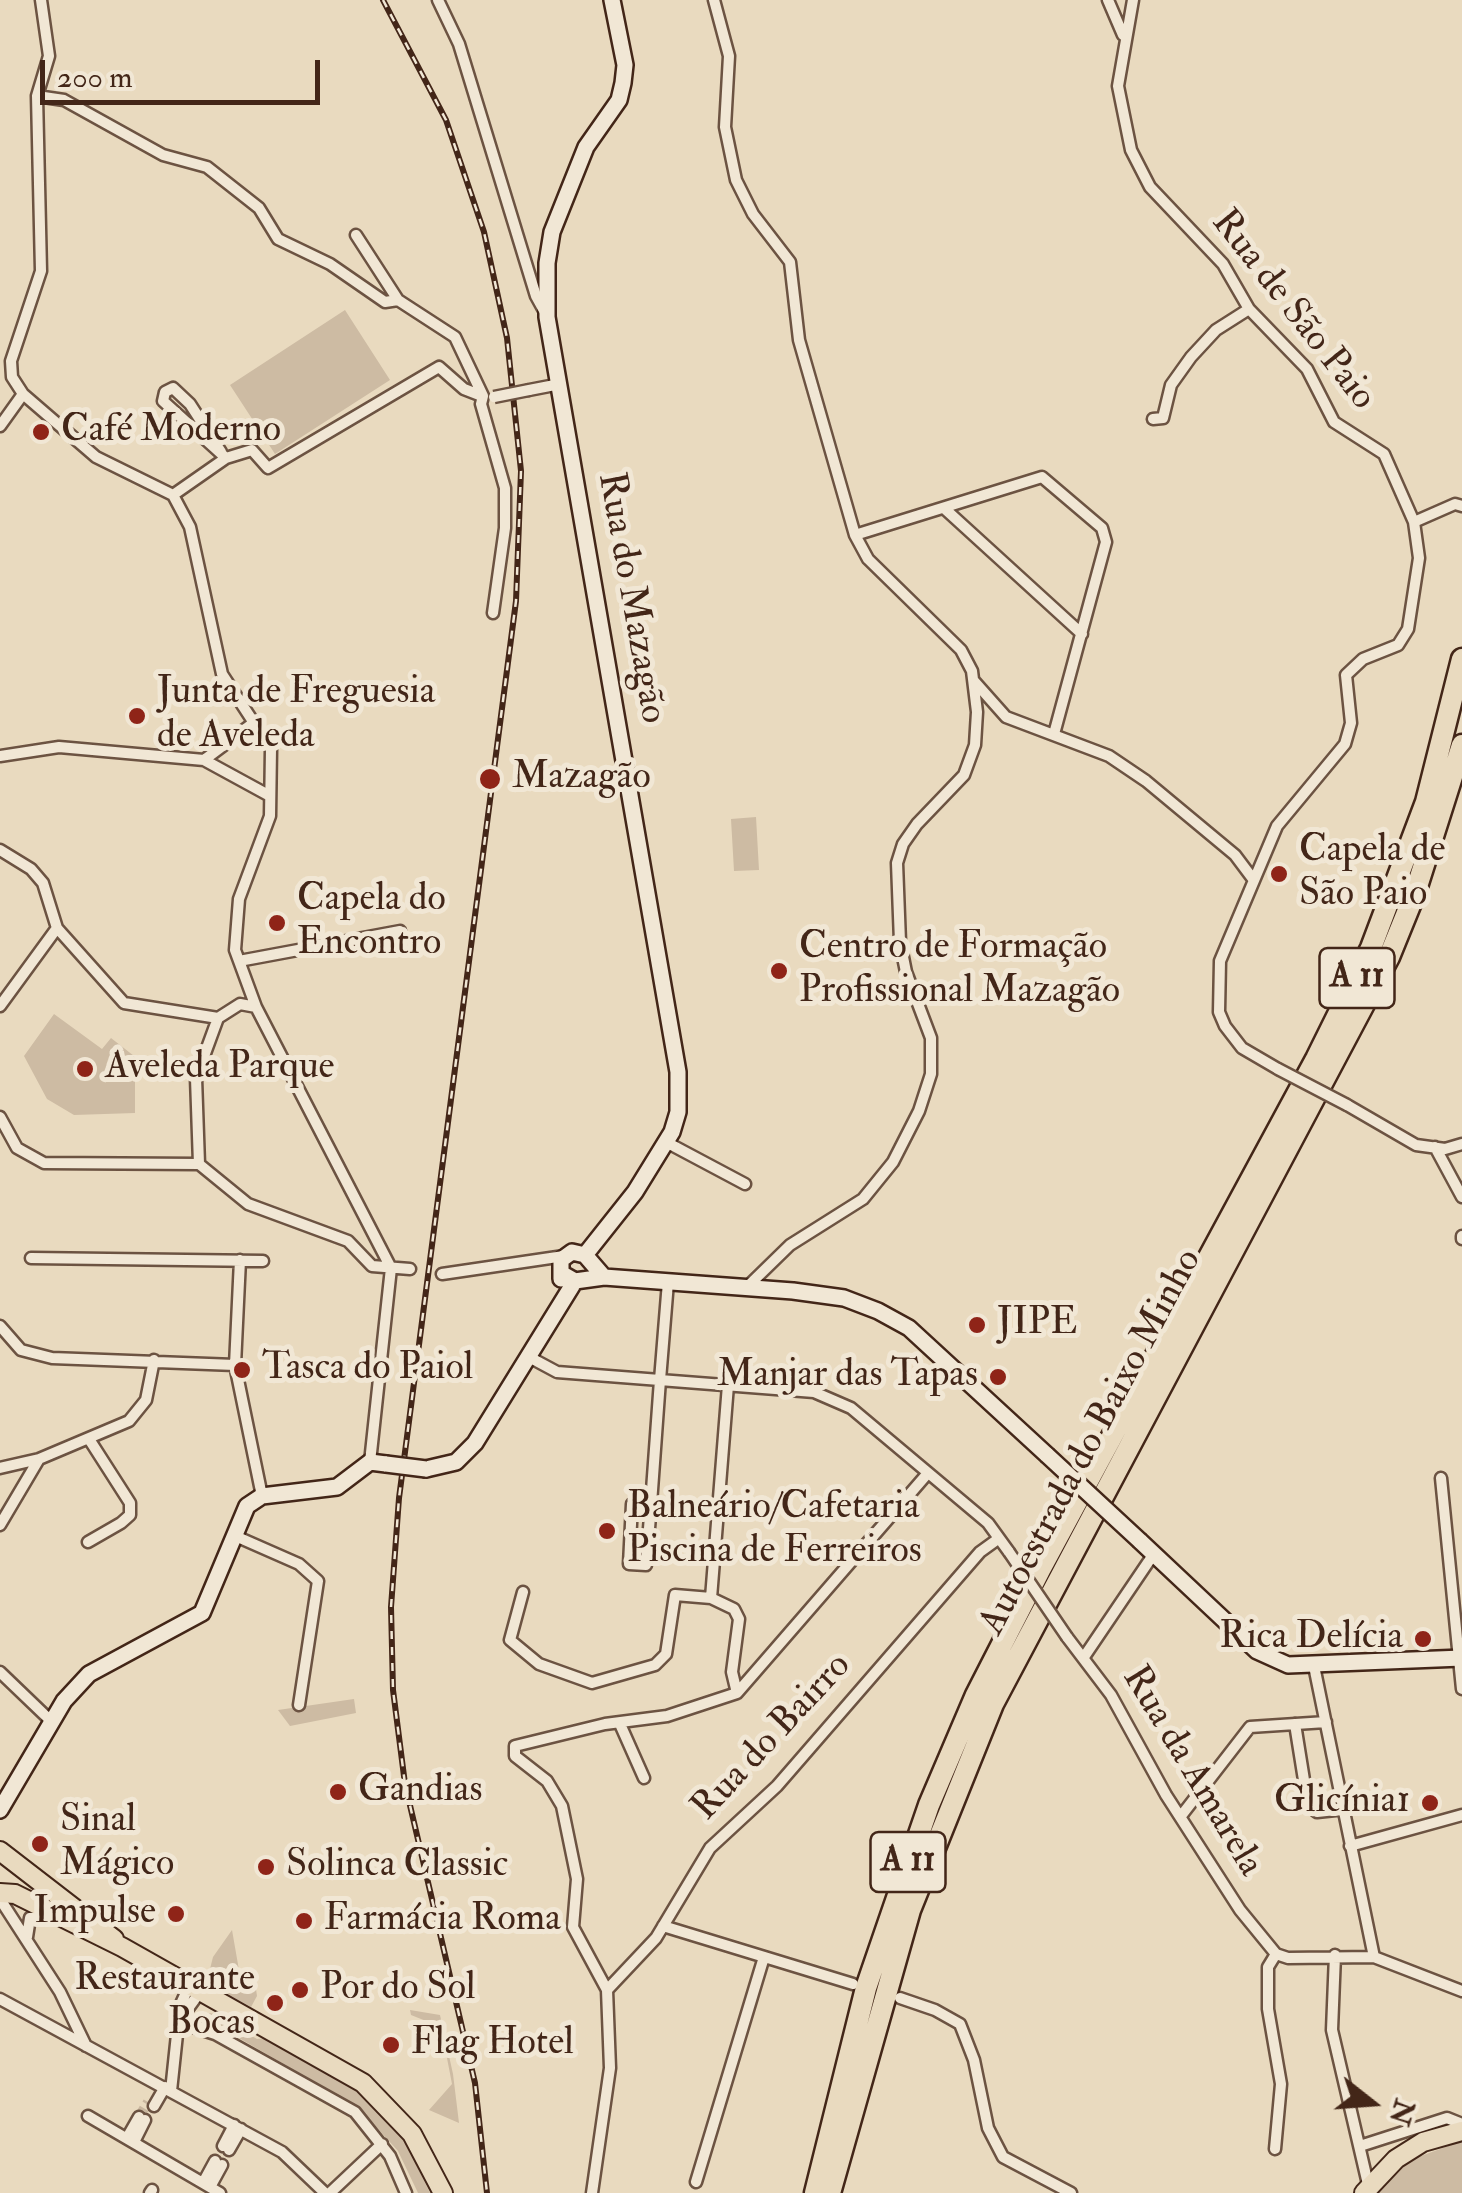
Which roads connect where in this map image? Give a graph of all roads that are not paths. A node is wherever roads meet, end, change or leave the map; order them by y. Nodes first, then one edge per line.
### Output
1 (41, 0) edge
2 (438, 0) edge
3 (612, 0) edge
4 (714, 0) edge
5 (1108, 0) edge
6 (1132, 0) edge
7 (1124, 36) junction
8 (37, 96) junction
9 (356, 234) dead end
10 (398, 300) junction
11 (1249, 309) junction
12 (547, 316) junction
13 (560, 384) junction
14 (23, 394) junction
15 (488, 397) junction
16 (1152, 419) dead end
17 (0, 426) edge
18 (223, 455) junction
19 (174, 495) junction
20 (1462, 506) edge
21 (945, 509) junction
22 (1414, 522) junction
23 (855, 535) junction
24 (492, 614) dead end
25 (1082, 634) junction
26 (1462, 659) edge
27 (974, 682) junction
28 (1006, 717) junction
29 (252, 724) junction
30 (977, 729) junction
31 (1054, 734) junction
32 (1462, 745) edge
33 (0, 756) edge
34 (204, 760) junction
35 (270, 796) junction
36 (0, 850) edge
37 (1253, 879) junction
38 (57, 928) junction
39 (400, 931) dead end
40 (240, 964) junction
41 (240, 1004) junction
42 (0, 1006) edge
43 (256, 1007) junction
44 (218, 1018) junction
45 (0, 1117) edge
46 (666, 1142) junction
47 (1462, 1144) edge
48 (1436, 1148) junction
49 (200, 1164) junction
50 (745, 1184) dead end
51 (1462, 1197) edge
52 (564, 1256) junction
53 (31, 1258) dead end
54 (587, 1259) junction
55 (240, 1260) junction
56 (264, 1261) dead end
57 (391, 1268) junction
58 (410, 1269) dead end
59 (442, 1274) dead end
60 (604, 1276) junction
61 (573, 1278) junction
62 (668, 1282) junction
63 (748, 1286) junction
64 (0, 1326) edge
65 (529, 1358) junction
66 (154, 1360) junction
67 (235, 1365) junction
68 (660, 1380) junction
69 (728, 1385) junction
70 (89, 1438) junction
71 (39, 1459) junction
72 (378, 1463) junction
73 (0, 1468) edge
74 (928, 1473) junction
75 (1441, 1478) dead end
76 (262, 1496) junction
77 (651, 1504) junction
78 (0, 1524) edge
79 (233, 1535) junction
80 (998, 1539) junction
81 (88, 1542) dead end
82 (1154, 1555) junction
83 (523, 1592) dead end
84 (710, 1598) junction
85 (1084, 1657) junction
86 (1459, 1658) edge
87 (1314, 1666) junction
88 (0, 1672) edge
89 (1462, 1689) edge
90 (737, 1693) junction
91 (300, 1705) dead end
92 (52, 1721) junction
93 (1326, 1722) junction
94 (620, 1724) junction
95 (1295, 1724) junction
96 (644, 1778) dead end
97 (1345, 1808) junction
98 (0, 1810) edge
99 (1462, 1814) edge
100 (1180, 1816) junction
101 (1350, 1846) junction
102 (6, 1853) edge
103 (7, 1895) edge
104 (57, 1917) junction
105 (662, 1926) junction
106 (26, 1938) junction
107 (122, 1948) junction
108 (1276, 1954) junction
109 (1335, 1956) junction
110 (764, 1957) junction
111 (1374, 1958) junction
112 (853, 1984) dead end
113 (195, 1989) junction
114 (607, 1990) junction
115 (1462, 1991) edge
116 (900, 1998) dead end
117 (0, 2000) edge
118 (181, 2021) junction
119 (86, 2046) junction
120 (165, 2088) junction
121 (151, 2104) tunnel mouth
122 (88, 2116) dead end
123 (142, 2119) tunnel mouth
124 (237, 2127) junction
125 (1462, 2127) edge
126 (130, 2140) junction
127 (382, 2144) junction
128 (1360, 2146) junction
129 (226, 2148) dead end
130 (1275, 2149) dead end
131 (218, 2163) dead end
132 (696, 2182) dead end
133 (211, 2188) edge
134 (1366, 2189) edge
135 (327, 2193) edge
136 (406, 2193) edge
137 (443, 2193) edge
138 (592, 2193) edge
139 (813, 2193) edge
140 (830, 2193) edge
141 (1071, 2193) edge

1 - 8 street
2 - 12 street
3 - 12 street, Rua do Mazagão
4 - 23 street
5 - 7 street
6 - 7 street, Rua de São Paio
7 - 11 street, Rua de São Paio
8 - 10 street
8 - 14 street
9 - 10 street
10 - 15 street
11 - 16 street
11 - 22 street, Rua de São Paio
12 - 13 street, Rua do Mazagão
13 - 15 street, bridge
13 - 46 street, Rua do Mazagão
14 - 17 street
14 - 19 street
15 - 18 street
15 - 24 street
18 - 18 street
18 - 19 street
19 - 29 street
20 - 22 street
21 - 23 street
21 - 25 street
21 - 25 street
22 - 37 street, Rua de São Paio
23 - 27 street
25 - 31 street
26 - 139 highway, Autoestrada do Baixo Minho / A 11
27 - 28 street
27 - 30 street
28 - 30 street
28 - 31 street
29 - 34 street
29 - 35 street
30 - 63 street
31 - 37 street
32 - 140 highway, Autoestrada do Baixo Minho / A 11
33 - 34 street
34 - 35 street
35 - 40 street
36 - 38 street
37 - 48 street, Rua de São Paio, bridge
38 - 42 street
38 - 44 street
39 - 40 street
40 - 41 street
40 - 43 street
41 - 43 street
41 - 44 street
43 - 57 street
44 - 49 street
45 - 49 street
46 - 50 street
46 - 54 street, Rua do Mazagão
47 - 48 street
48 - 51 street
49 - 57 street
52 - 54 street
52 - 59 street
52 - 61 street
53 - 55 street
54 - 60 street
54 - 61 street, Rua do Mazagão
55 - 56 street
55 - 67 street
57 - 58 street
57 - 72 street
60 - 61 street
60 - 62 street
61 - 65 street
62 - 63 street
62 - 68 street
63 - 82 street, bridge
64 - 66 street
65 - 68 street, Rua da Amarela
65 - 72 street, bridge
66 - 67 street
66 - 70 street
67 - 76 street
68 - 69 street, Rua da Amarela
68 - 77 street
69 - 74 street, Rua da Amarela
69 - 84 street
70 - 71 street
70 - 81 street
71 - 73 street
71 - 78 street
72 - 76 street
74 - 80 street, Rua da Amarela
74 - 90 street
75 - 86 street
76 - 79 street
77 - 77 street
79 - 91 street
79 - 92 street
80 - 85 street, Rua da Amarela, bridge
80 - 105 street, Rua do Bairro
82 - 85 street
82 - 87 street
83 - 84 street
84 - 90 street
85 - 100 street, Rua da Amarela
86 - 87 street
86 - 89 street
87 - 93 street
88 - 92 street
90 - 94 street
92 - 98 street
93 - 95 street
93 - 97 street
94 - 96 street
94 - 114 street
95 - 97 street
95 - 100 street
97 - 101 street
99 - 101 street
100 - 108 street, Rua da Amarela
101 - 111 street
102 - 103 main road
102 - 107 main road
103 - 104 main road
103 - 106 street
104 - 106 street
104 - 107 main road
105 - 110 street
105 - 114 street, Rua do Bairro
106 - 119 street
107 - 113 main road
108 - 109 street
108 - 130 street
109 - 111 street
109 - 128 street
110 - 112 street
110 - 132 street
111 - 115 street
113 - 118 street
113 - 137 main road
114 - 138 street
116 - 141 street
117 - 119 street
118 - 120 street
118 - 127 street
119 - 120 street
120 - 121 street
120 - 124 street
122 - 126 street
123 - 126 street
124 - 129 street
124 - 135 street
125 - 128 street
125 - 134 main road
126 - 133 street
127 - 135 street
127 - 136 street
128 - 134 street
131 - 133 street

